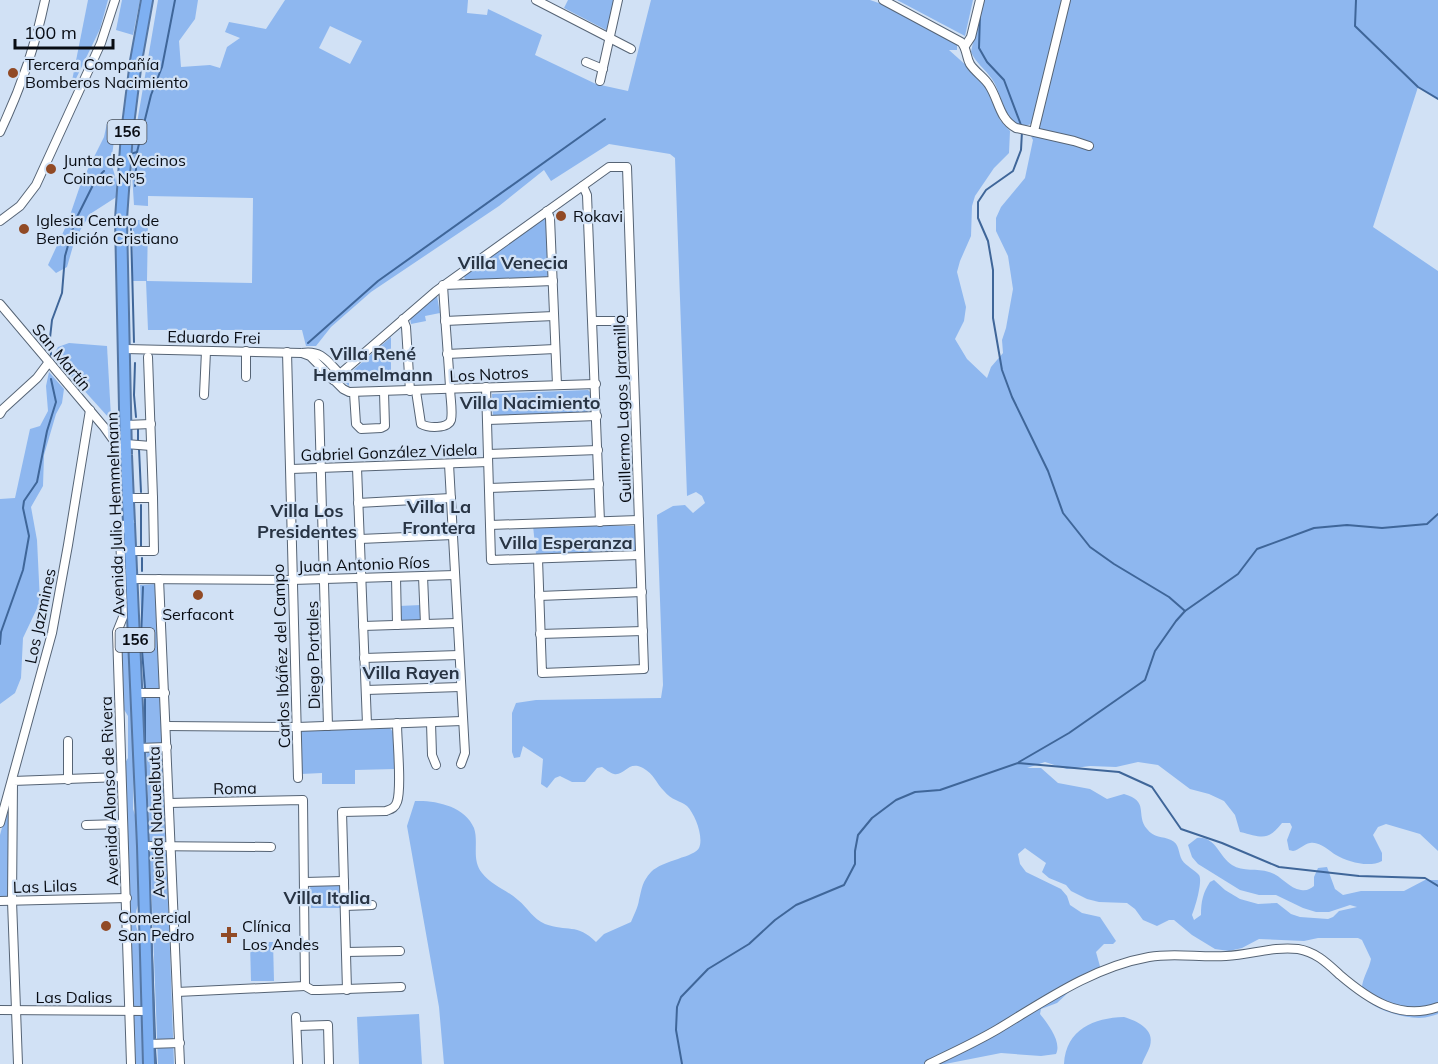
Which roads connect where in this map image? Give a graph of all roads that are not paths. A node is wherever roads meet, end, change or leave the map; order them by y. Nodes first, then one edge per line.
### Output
1 (45, 0) edge
2 (115, 0) edge
3 (147, 0) edge
4 (536, 0) edge
5 (618, 0) edge
6 (883, 0) edge
7 (980, 0) edge
8 (1066, 0) edge
9 (610, 37) junction
10 (965, 46) junction
11 (631, 48) dead end
12 (586, 63) dead end
13 (603, 69) junction
14 (600, 81) dead end
15 (1031, 130) junction
16 (0, 132) edge
17 (1089, 146) dead end
18 (583, 186) junction
19 (547, 211) junction
20 (0, 221) edge
21 (553, 280) junction
22 (443, 285) junction
23 (0, 304) edge
24 (554, 316) junction
25 (403, 319) junction
26 (445, 321) junction
27 (593, 321) junction
28 (632, 321) junction
29 (125, 349) junction
30 (555, 349) junction
31 (206, 351) junction
32 (246, 351) junction
33 (287, 352) junction
34 (447, 354) junction
35 (148, 357) dead end
36 (49, 362) junction
37 (246, 377) dead end
38 (337, 377) junction
39 (596, 384) junction
40 (557, 385) junction
41 (486, 387) junction
42 (450, 390) junction
43 (413, 391) junction
44 (384, 392) junction
45 (354, 393) junction
46 (204, 396) dead end
47 (319, 404) dead end
48 (90, 410) junction
49 (0, 414) edge
50 (597, 416) junction
51 (487, 420) junction
52 (151, 424) junction
53 (126, 425) junction
54 (151, 446) junction
55 (126, 449) junction
56 (598, 450) junction
57 (488, 458) junction
58 (449, 464) junction
59 (322, 468) junction
60 (357, 468) junction
61 (291, 469) junction
62 (599, 484) junction
63 (489, 488) junction
64 (129, 498) junction
65 (153, 498) junction
66 (451, 498) junction
67 (358, 503) junction
68 (639, 520) junction
69 (130, 522) junction
70 (600, 522) junction
71 (490, 525) junction
72 (453, 535) junction
73 (360, 539) junction
74 (131, 551) junction
75 (640, 555) junction
76 (538, 559) junction
77 (454, 575) junction
78 (423, 576) junction
79 (396, 577) junction
80 (131, 579) junction
81 (159, 579) junction
82 (324, 579) junction
83 (361, 579) junction
84 (292, 580) junction
85 (642, 592) junction
86 (539, 596) junction
87 (457, 623) junction
88 (425, 624) junction
89 (397, 625) junction
90 (363, 626) junction
91 (643, 631) junction
92 (540, 634) junction
93 (459, 655) junction
94 (364, 658) junction
95 (460, 687) junction
96 (366, 690) junction
97 (137, 693) junction
98 (165, 693) junction
99 (462, 721) junction
100 (397, 723) junction
101 (431, 723) junction
102 (367, 724) junction
103 (166, 726) junction
104 (328, 726) junction
105 (297, 727) junction
106 (68, 741) dead end
107 (167, 747) junction
108 (139, 748) junction
109 (461, 764) dead end
110 (436, 765) dead end
111 (121, 777) junction
112 (298, 778) dead end
113 (68, 780) junction
114 (13, 781) junction
115 (4, 794) edge
116 (169, 803) junction
117 (0, 823) edge
118 (122, 824) junction
119 (86, 825) dead end
120 (143, 846) junction
121 (170, 846) junction
122 (271, 847) dead end
123 (344, 881) junction
124 (305, 882) junction
125 (127, 897) junction
126 (0, 901) edge
127 (12, 901) junction
128 (345, 906) junction
129 (372, 906) dead end
130 (400, 951) dead end
131 (346, 952) junction
132 (306, 986) junction
133 (401, 987) dead end
134 (347, 990) junction
135 (177, 992) junction
136 (1438, 1007) edge
137 (0, 1010) edge
138 (17, 1010) junction
139 (129, 1011) junction
140 (148, 1011) junction
141 (180, 1043) junction
142 (148, 1044) junction
143 (18, 1064) edge
144 (132, 1064) edge
145 (149, 1064) edge
146 (180, 1064) edge
147 (298, 1064) edge
148 (329, 1064) edge
149 (929, 1064) edge

1 - 16 street
2 - 20 street
3 - 29 highway, Avenida Julio Hemmelmann / 156
4 - 9 street
5 - 9 street
6 - 10 street
7 - 10 street
8 - 15 street
9 - 11 street
9 - 13 street
10 - 15 street
12 - 13 street
13 - 14 street
15 - 17 street
18 - 19 street
18 - 27 street
18 - 28 street, Guillermo Lagos Jaramillo
19 - 21 street
19 - 22 street
21 - 22 street
21 - 24 street
22 - 25 street
22 - 26 street
23 - 36 street, San Martín
24 - 26 street
24 - 30 street
25 - 38 street
25 - 43 street
26 - 34 street
27 - 28 street
27 - 39 street
28 - 68 street, Guillermo Lagos Jaramillo
29 - 31 street, Eduardo Frei
29 - 53 highway, Avenida Julio Hemmelmann / 156
30 - 34 street
30 - 40 street
31 - 32 street, Eduardo Frei
31 - 46 street
32 - 33 street, Eduardo Frei
32 - 37 street
33 - 38 street, Eduardo Frei
33 - 61 street, Carlos Ibáñez del Campo
34 - 42 street
35 - 52 street
36 - 48 street, San Martín
36 - 49 street
38 - 45 street
39 - 40 street, Los Notros
39 - 50 street
40 - 41 street, Los Notros
41 - 42 street, Los Notros
41 - 51 street
42 - 43 street, Los Notros
42 - 43 street
43 - 44 street, Los Notros
44 - 45 street, Los Notros
44 - 45 street
47 - 59 street, Diego Portales
48 - 55 street, San Martín
48 - 114 street, Los Jazmines
50 - 51 street
50 - 56 street
51 - 57 street
52 - 53 street
52 - 54 street
53 - 55 highway, Avenida Julio Hemmelmann / 156
54 - 55 street
54 - 65 street
55 - 64 highway, Avenida Julio Hemmelmann / 156
56 - 57 street, Gabriel González Videla
56 - 62 street
57 - 58 street, Gabriel González Videla
57 - 63 street
58 - 60 street, Gabriel González Videla
58 - 66 street
59 - 60 street, Gabriel González Videla
59 - 61 street, Gabriel González Videla
59 - 82 street, Diego Portales
60 - 67 street
61 - 84 street, Carlos Ibáñez del Campo
62 - 63 street
62 - 70 street
63 - 71 street
64 - 65 street
64 - 69 highway, Avenida Julio Hemmelmann / 156
65 - 74 street
66 - 67 street
66 - 72 street
67 - 73 street
68 - 70 street
68 - 75 street, Guillermo Lagos Jaramillo
69 - 74 highway, Avenida Julio Hemmelmann / 156
69 - 111 street, Avenida Alonso de Rivera
70 - 71 street
71 - 76 street
72 - 73 street
72 - 77 street
73 - 83 street
74 - 80 highway, Avenida Julio Hemmelmann / 156
75 - 76 street
75 - 85 street, Guillermo Lagos Jaramillo
76 - 86 street
77 - 78 street, Juan Antonio Ríos
77 - 87 street
78 - 79 street, Juan Antonio Ríos
78 - 88 street
79 - 83 street, Juan Antonio Ríos
79 - 89 street
80 - 81 street, Juan Antonio Ríos
80 - 97 highway, Avenida Julio Hemmelmann / 156
81 - 84 street, Juan Antonio Ríos
81 - 98 street, Avenida Nahuelbuta
82 - 83 street, Juan Antonio Ríos
82 - 84 street, Juan Antonio Ríos
82 - 104 street, Diego Portales
83 - 90 street
84 - 105 street, Carlos Ibáñez del Campo
85 - 86 street
85 - 91 street, Guillermo Lagos Jaramillo
86 - 92 street
87 - 88 street
87 - 93 street
88 - 89 street
89 - 90 street
90 - 94 street
91 - 92 street
91 - 92 street, Guillermo Lagos Jaramillo
93 - 94 street
93 - 95 street
94 - 96 street
95 - 96 street
95 - 99 street
96 - 102 street
97 - 98 street
97 - 108 highway, Avenida Julio Hemmelmann / 156
98 - 103 street, Avenida Nahuelbuta
99 - 101 street
99 - 109 street
100 - 101 street
100 - 102 street
100 - 123 street
101 - 110 street
102 - 104 street
103 - 105 street
103 - 107 street, Avenida Nahuelbuta
104 - 105 street
105 - 112 street, Carlos Ibáñez del Campo
106 - 113 street
107 - 108 street
107 - 116 street, Avenida Nahuelbuta
108 - 120 highway, Avenida Julio Hemmelmann / 156
111 - 113 street
111 - 118 street, Avenida Alonso de Rivera
113 - 114 street
114 - 115 street, Los Jazmines
114 - 127 street
115 - 117 street, Los Jazmines
116 - 121 street, Avenida Nahuelbuta
116 - 124 street, Roma
118 - 119 street
118 - 125 street, Avenida Alonso de Rivera
120 - 121 street
120 - 140 highway, Avenida Julio Hemmelmann / 156
121 - 122 street
121 - 135 street, Avenida Nahuelbuta
123 - 124 street
123 - 128 street
124 - 132 street
125 - 127 street, Las Lilas
125 - 139 street, Avenida Alonso de Rivera
126 - 127 street, Las Lilas
127 - 138 street
128 - 129 street
128 - 131 street
130 - 131 street
131 - 134 street
132 - 134 street
132 - 135 street
133 - 134 street
135 - 141 street, Avenida Nahuelbuta
136 - 149 street
137 - 138 street, Las Dalias
138 - 139 street, Las Dalias
138 - 143 street
139 - 140 street, Las Dalias
139 - 144 street, Avenida Alonso de Rivera
140 - 142 highway, Avenida Julio Hemmelmann / 156
141 - 142 street
141 - 146 street, Avenida Nahuelbuta
142 - 145 highway, Avenida Julio Hemmelmann / 156
147 - 148 street

